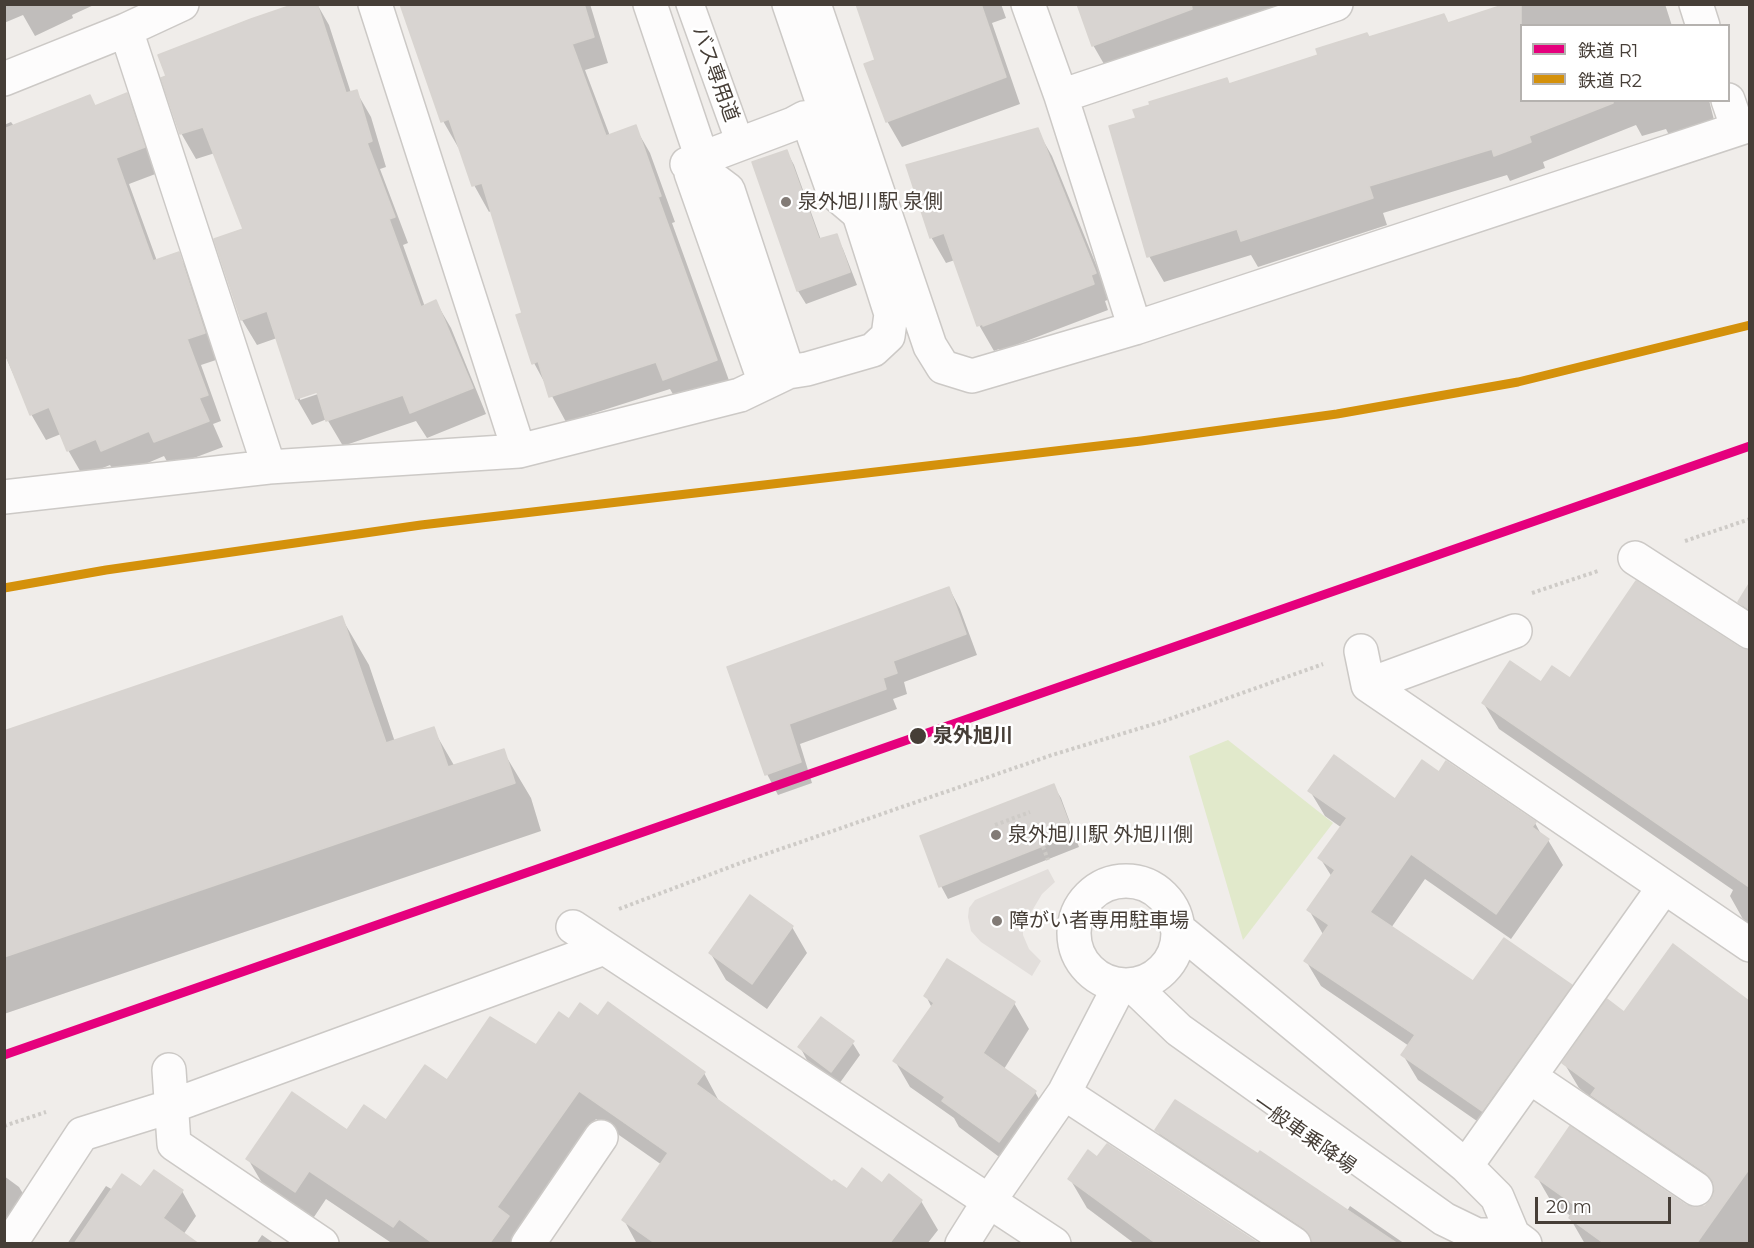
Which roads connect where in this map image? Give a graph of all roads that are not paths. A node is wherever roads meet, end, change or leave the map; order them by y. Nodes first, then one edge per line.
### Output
1 (182, 4) edge
2 (375, 4) edge
3 (630, 4) edge
4 (651, 4) edge
5 (690, 4) edge
6 (789, 4) edge
7 (814, 4) edge
8 (1028, 4) edge
9 (1336, 4) edge
10 (1696, 4) edge
11 (1702, 24) edge
12 (126, 30) junction
13 (4, 79) edge
14 (1061, 96) junction
15 (804, 118) junction
16 (1739, 118) edge
17 (836, 142) junction
18 (740, 143) junction
19 (699, 166) junction
20 (863, 221) junction
21 (1135, 328) junction
22 (888, 336) junction
23 (930, 346) junction
24 (777, 378) junction
25 (519, 451) junction
26 (269, 467) junction
27 (7, 489) edge
28 (1635, 558) dead end
29 (1515, 631) dead end
30 (1749, 632) edge
31 (1360, 651) dead end
32 (1368, 685) junction
33 (1664, 887) junction
34 (573, 927) dead end
35 (1177, 928) junction
36 (1749, 945) edge
37 (604, 948) junction
38 (1126, 985) junction
39 (169, 1070) dead end
40 (1530, 1077) junction
41 (1064, 1093) junction
42 (172, 1106) junction
43 (601, 1137) dead end
44 (1466, 1166) junction
45 (1696, 1189) dead end
46 (989, 1201) junction
47 (1449, 1229) edge
48 (1519, 1239) edge
49 (10, 1244) edge
50 (322, 1244) edge
51 (528, 1244) edge
52 (962, 1244) edge
53 (1054, 1244) edge
54 (1294, 1244) edge

1 - 12 street
2 - 25 street
3 - 19 street
4 - 19 street
5 - 18 lane, バス専用道
6 - 17 street
7 - 23 street
8 - 14 street
9 - 14 street
10 - 11 street
12 - 13 street
12 - 26 street
14 - 21 street
15 - 17 street
15 - 18 street
15 - 20 lane
16 - 21 street
17 - 20 street
18 - 19 street
19 - 24 street
20 - 22 street
21 - 23 street
22 - 23 street
22 - 24 street
24 - 25 street
25 - 26 street
26 - 27 street
28 - 30 street
29 - 32 street
31 - 32 street
32 - 33 street
33 - 36 street
33 - 40 street
34 - 37 street
35 - 38 street
35 - 38 street
35 - 44 street
37 - 42 street
37 - 46 street
38 - 41 street
38 - 47 street
39 - 42 street
40 - 44 street
40 - 45 street
41 - 46 street
41 - 54 street
42 - 49 street
42 - 50 street
43 - 51 street
44 - 48 street
46 - 52 street
46 - 53 street
47 - 48 street

